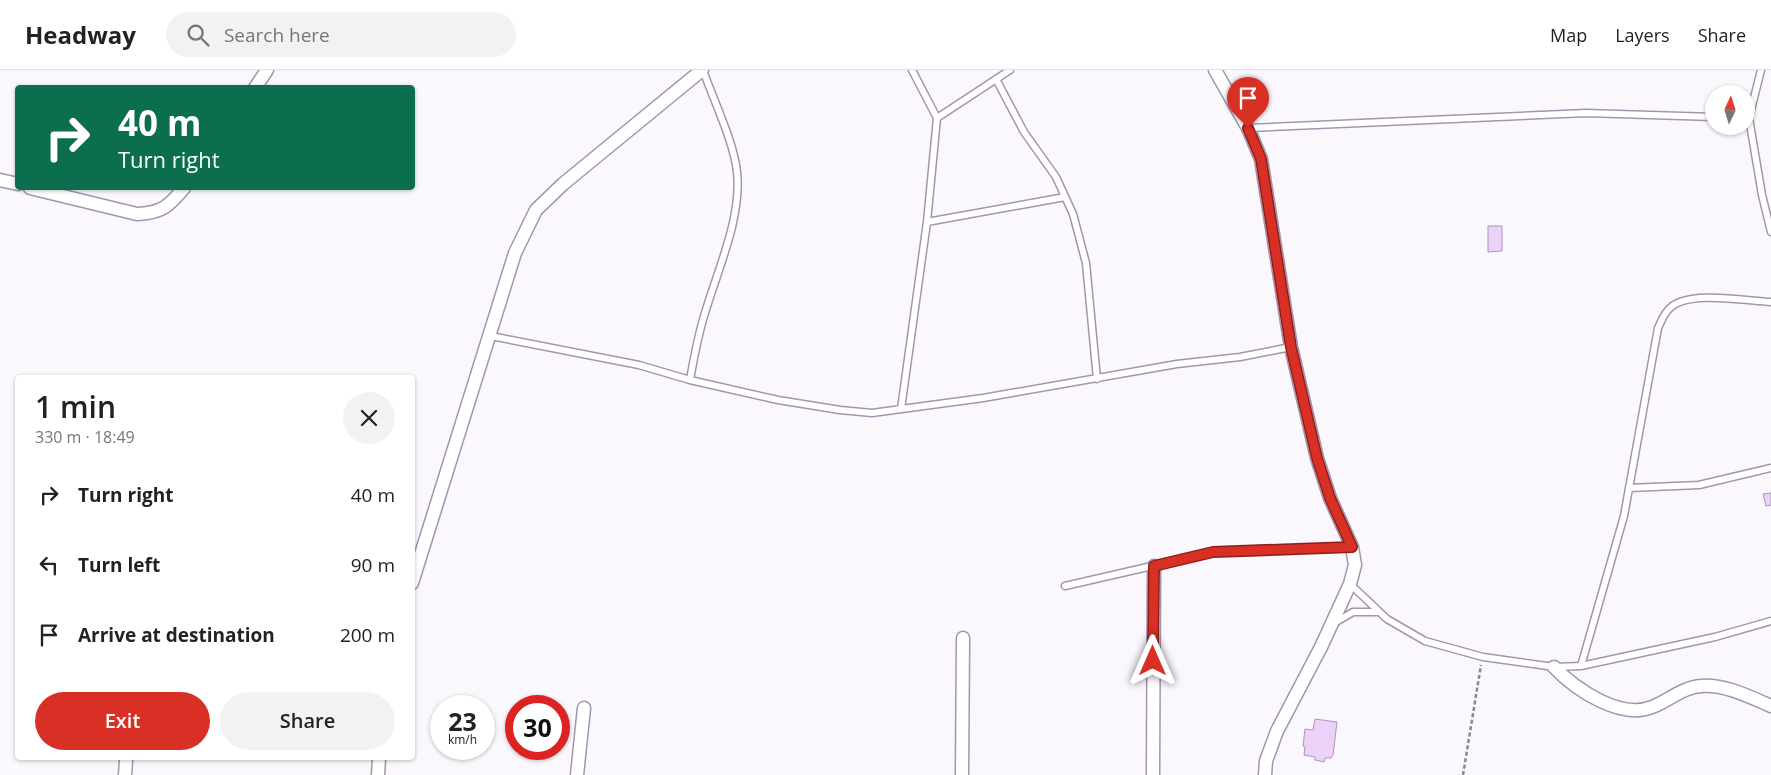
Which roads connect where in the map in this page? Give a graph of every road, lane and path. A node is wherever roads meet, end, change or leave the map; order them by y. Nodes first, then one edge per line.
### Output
1 (267, 70) edge
2 (702, 70) edge
3 (912, 70) edge
4 (1010, 70) edge
5 (1215, 70) edge
6 (1762, 70) edge
7 (996, 79) junction
8 (256, 85) edge
9 (1755, 94) edge
10 (1705, 117) edge
11 (937, 118) junction
12 (1248, 128) junction
13 (1751, 135) edge
14 (0, 180) edge
15 (15, 183) edge
16 (38, 190) edge
17 (182, 190) edge
18 (1065, 197) junction
19 (927, 222) junction
20 (1771, 232) edge
21 (1771, 302) edge
22 (490, 336) junction
23 (1291, 347) junction
24 (1097, 379) junction
25 (690, 380) junction
26 (900, 409) junction
27 (1771, 468) edge
28 (1629, 488) junction
29 (1352, 547) junction
30 (1154, 566) junction
31 (415, 574) edge
32 (1350, 584) junction
33 (1065, 586) dead end
34 (1379, 612) junction
35 (1771, 621) edge
36 (1331, 624) junction
37 (963, 638) dead end
38 (1482, 657) junction
39 (1581, 666) junction
40 (1554, 667) junction
41 (1771, 706) edge
42 (584, 708) dead end
43 (126, 760) dead end
44 (379, 760) edge
45 (126, 775) edge
46 (378, 775) edge
47 (577, 775) edge
48 (962, 775) edge
49 (1153, 775) edge
50 (1264, 775) edge
51 (1463, 775) edge

1 - 8 street
2 - 22 street
2 - 25 lane
3 - 11 lane
4 - 7 lane
5 - 12 street
6 - 9 lane
7 - 11 lane
7 - 18 lane
10 - 12 lane
11 - 19 lane
12 - 23 street
13 - 20 lane
14 - 15 street
16 - 17 street
18 - 19 lane
18 - 24 lane
19 - 26 lane
21 - 28 lane
22 - 25 lane
22 - 31 street
23 - 24 lane
23 - 29 street
24 - 26 lane
25 - 26 lane
27 - 28 lane
28 - 39 lane
29 - 30 lane
29 - 32 street
30 - 33 lane
30 - 49 street
32 - 34 lane
32 - 36 street
34 - 36 lane
34 - 38 lane
35 - 39 lane
36 - 50 street
37 - 48 street
38 - 40 lane
38 - 51 path
39 - 40 lane
40 - 41 street
42 - 47 street
43 - 45 street
44 - 46 street

